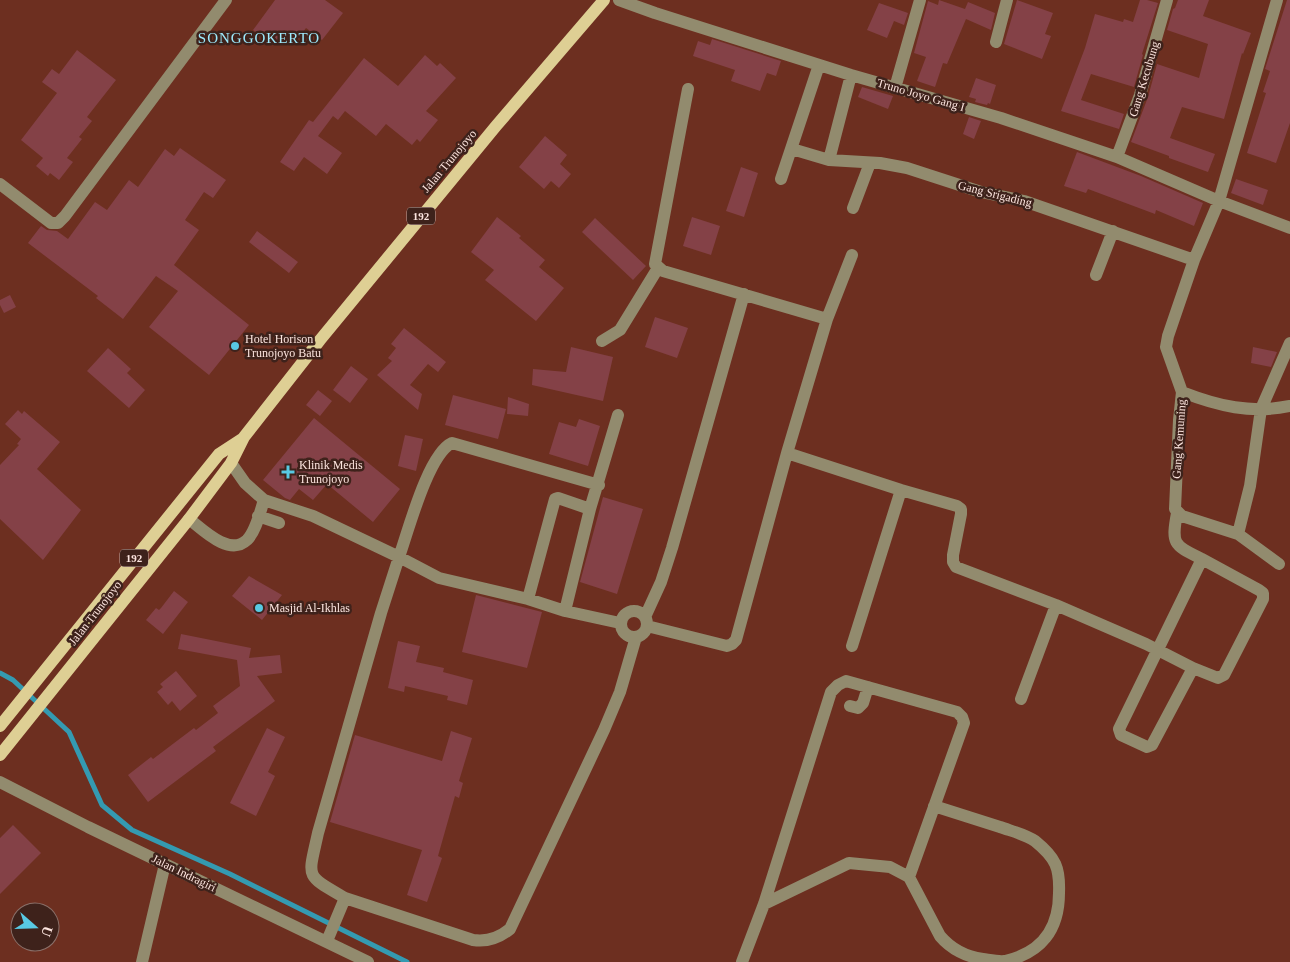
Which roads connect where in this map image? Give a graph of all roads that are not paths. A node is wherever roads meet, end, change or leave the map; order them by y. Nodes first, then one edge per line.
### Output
1 (226, 0) edge
2 (604, 0) edge
3 (619, 0) edge
4 (920, 0) edge
5 (1007, 0) edge
6 (1167, 0) edge
7 (1277, 0) edge
8 (996, 42) dead end
9 (819, 65) junction
10 (851, 75) junction
11 (895, 88) junction
12 (688, 89) dead end
13 (792, 149) junction
14 (1117, 157) junction
15 (829, 160) junction
16 (870, 163) junction
17 (781, 180) dead end
18 (0, 184) edge
19 (1220, 201) junction
20 (853, 208) dead end
21 (1290, 228) edge
22 (1113, 231) junction
23 (852, 256) dead end
24 (1194, 260) junction
25 (658, 268) junction
26 (1096, 275) dead end
27 (744, 294) junction
28 (827, 318) junction
29 (602, 341) dead end
30 (1290, 343) edge
31 (1182, 392) junction
32 (1290, 406) edge
33 (1260, 409) junction
34 (618, 415) dead end
35 (244, 437) junction
36 (787, 453) junction
37 (231, 463) junction
38 (599, 485) junction
39 (900, 490) junction
40 (264, 500) junction
41 (590, 509) junction
42 (1177, 513) junction
43 (258, 516) junction
44 (189, 518) junction
45 (279, 523) dead end
46 (1238, 534) junction
47 (399, 558) junction
48 (1202, 559) junction
49 (1279, 564) dead end
50 (528, 599) junction
51 (1056, 605) junction
52 (565, 611) junction
53 (620, 622) junction
54 (646, 622) junction
55 (636, 638) junction
56 (852, 646) dead end
57 (1158, 650) junction
58 (1193, 668) junction
59 (868, 687) junction
60 (1021, 699) dead end
61 (850, 706) dead end
62 (0, 726) edge
63 (0, 755) edge
64 (0, 782) edge
65 (934, 806) junction
66 (165, 864) junction
67 (909, 877) junction
68 (344, 900) junction
69 (764, 904) junction
70 (328, 935) junction
71 (968, 960) edge
72 (142, 962) edge
73 (368, 962) edge
74 (742, 962) edge

1 - 18 street
2 - 35 main road, Jalan Trunojoyo / 192
3 - 9 street, Truno Joyo Gang I
4 - 11 street
5 - 8 street
6 - 14 street, Gang Kecubung
7 - 19 street, Gang Kemuning
9 - 10 street, Truno Joyo Gang I
9 - 13 street
10 - 11 street, Truno Joyo Gang I
10 - 15 street
11 - 14 street, Truno Joyo Gang I
12 - 25 street
13 - 15 street, Gang Srigading
13 - 17 street
14 - 19 street, Truno Joyo Gang I
15 - 16 street, Gang Srigading
16 - 20 street
16 - 22 street, Gang Srigading
19 - 21 street, Truno Joyo Gang I
19 - 24 street, Gang Kemuning
22 - 24 street, Gang Srigading
22 - 26 street
23 - 28 street
24 - 31 street, Gang Kemuning
25 - 27 street
25 - 29 street
27 - 28 street
27 - 54 street
28 - 36 street
30 - 33 street
31 - 33 street
31 - 42 street, Gang Kemuning
32 - 33 street
33 - 46 street
34 - 38 street
35 - 37 main road, Jalan Trunojoyo / 192
35 - 62 main road, Jalan Trunojoyo / 192
36 - 39 street
36 - 54 street
37 - 40 street
37 - 44 main road, Jalan Trunojoyo / 192
38 - 41 street
38 - 47 street
39 - 51 street
39 - 56 street
40 - 43 street
40 - 47 street
41 - 50 street
41 - 52 street
42 - 46 street
42 - 48 street, Gang Kemuning
43 - 44 street
43 - 45 street
44 - 63 main road, Jalan Trunojoyo / 192
46 - 49 street
47 - 50 street
47 - 68 street
48 - 57 street
48 - 58 street
50 - 52 street
51 - 57 street
51 - 60 street
52 - 53 street
53 - 54 street
53 - 55 street
54 - 55 street
55 - 68 street
57 - 58 street
57 - 58 street
59 - 61 street
59 - 65 street
59 - 69 street
64 - 66 street, Jalan Indragiri
65 - 67 street
65 - 71 street
66 - 70 street, Jalan Indragiri
66 - 72 street
67 - 69 street
67 - 71 street
68 - 70 street
69 - 74 street
70 - 73 street, Jalan Indragiri

